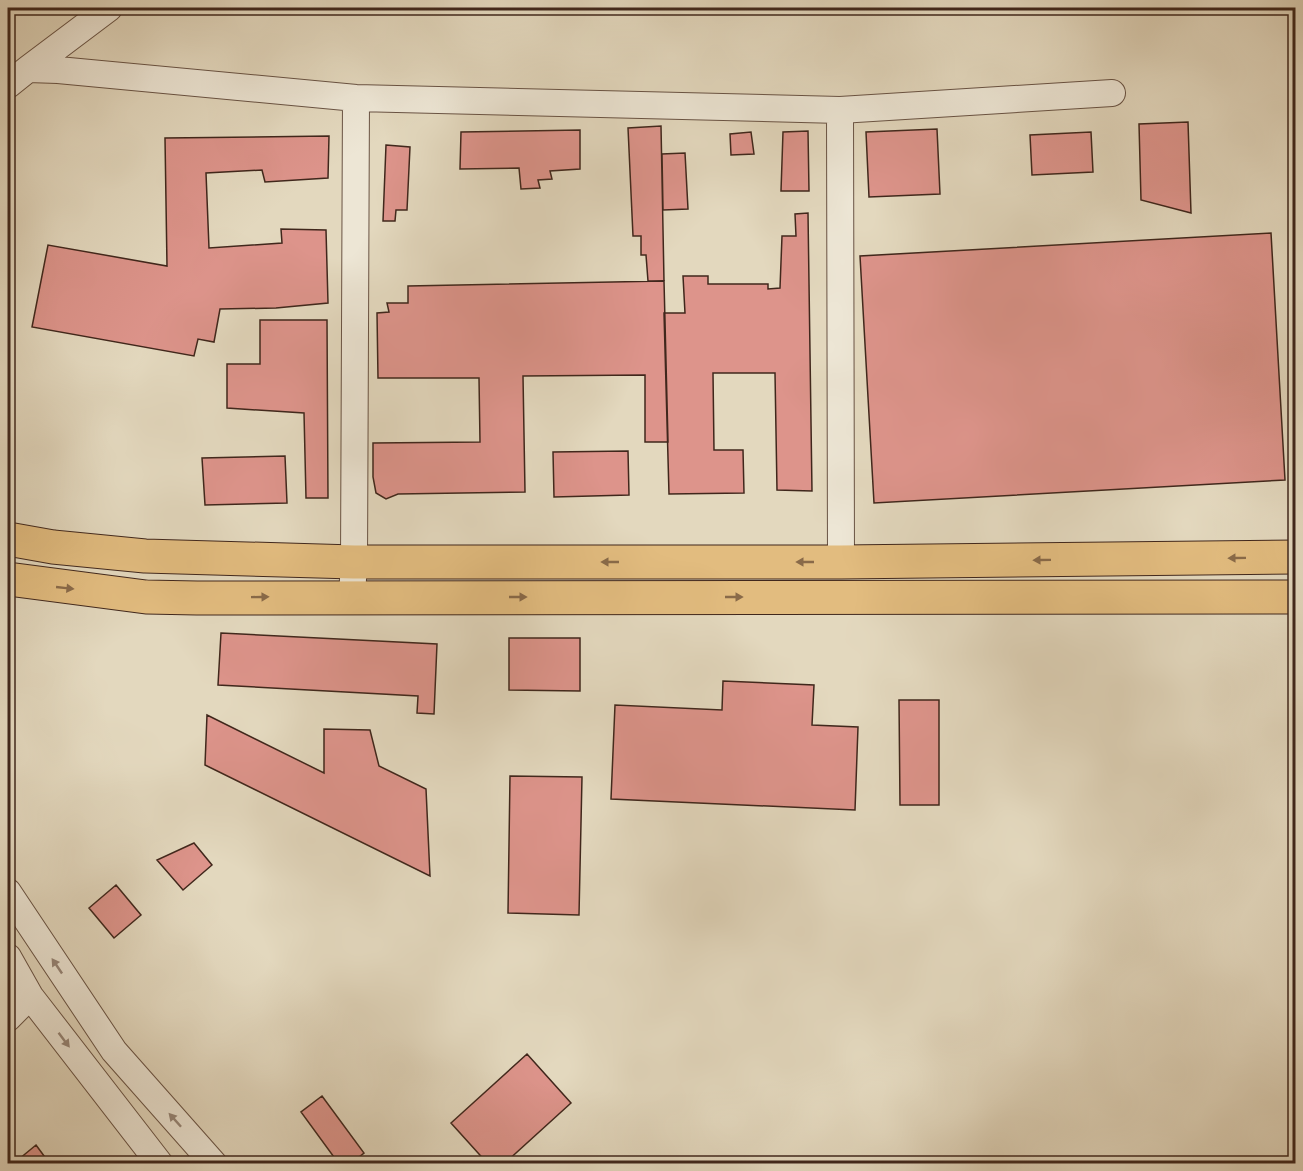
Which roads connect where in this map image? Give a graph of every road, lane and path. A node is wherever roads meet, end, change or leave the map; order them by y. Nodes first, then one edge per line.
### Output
1 (109, 8) edge
2 (28, 69) junction
3 (8, 85) edge
4 (1112, 93) dead end
5 (356, 98) junction
6 (840, 110) junction
7 (8, 539) edge
8 (145, 556) junction
9 (1296, 557) edge
10 (1203, 558) junction
11 (354, 562) junction
12 (470, 562) junction
13 (689, 562) junction
14 (841, 562) junction
15 (8, 579) edge
16 (352, 596) junction
17 (146, 597) junction
18 (470, 597) junction
19 (690, 597) junction
20 (1203, 597) junction
21 (1296, 597) edge
22 (8, 892) edge
23 (8, 957) edge
24 (30, 996) junction
25 (8, 1018) edge
26 (160, 1164) edge
27 (214, 1164) edge

1 - 2 street
2 - 3 street
2 - 5 street
4 - 6 street
5 - 6 street
5 - 11 street
6 - 14 street
7 - 8 main road
8 - 11 main road
8 - 17 main road
9 -> 10 main road
10 -> 14 main road
10 - 20 main road
11 - 12 main road
11 - 16 street
13 -> 12 main road
12 - 18 main road
14 -> 13 main road
13 - 19 main road
15 -> 17 main road
17 -> 16 main road
16 - 18 main road
18 -> 19 main road
19 -> 20 main road
20 - 21 main road
27 -> 22 street
23 - 24 street
24 - 25 street
24 -> 26 street

